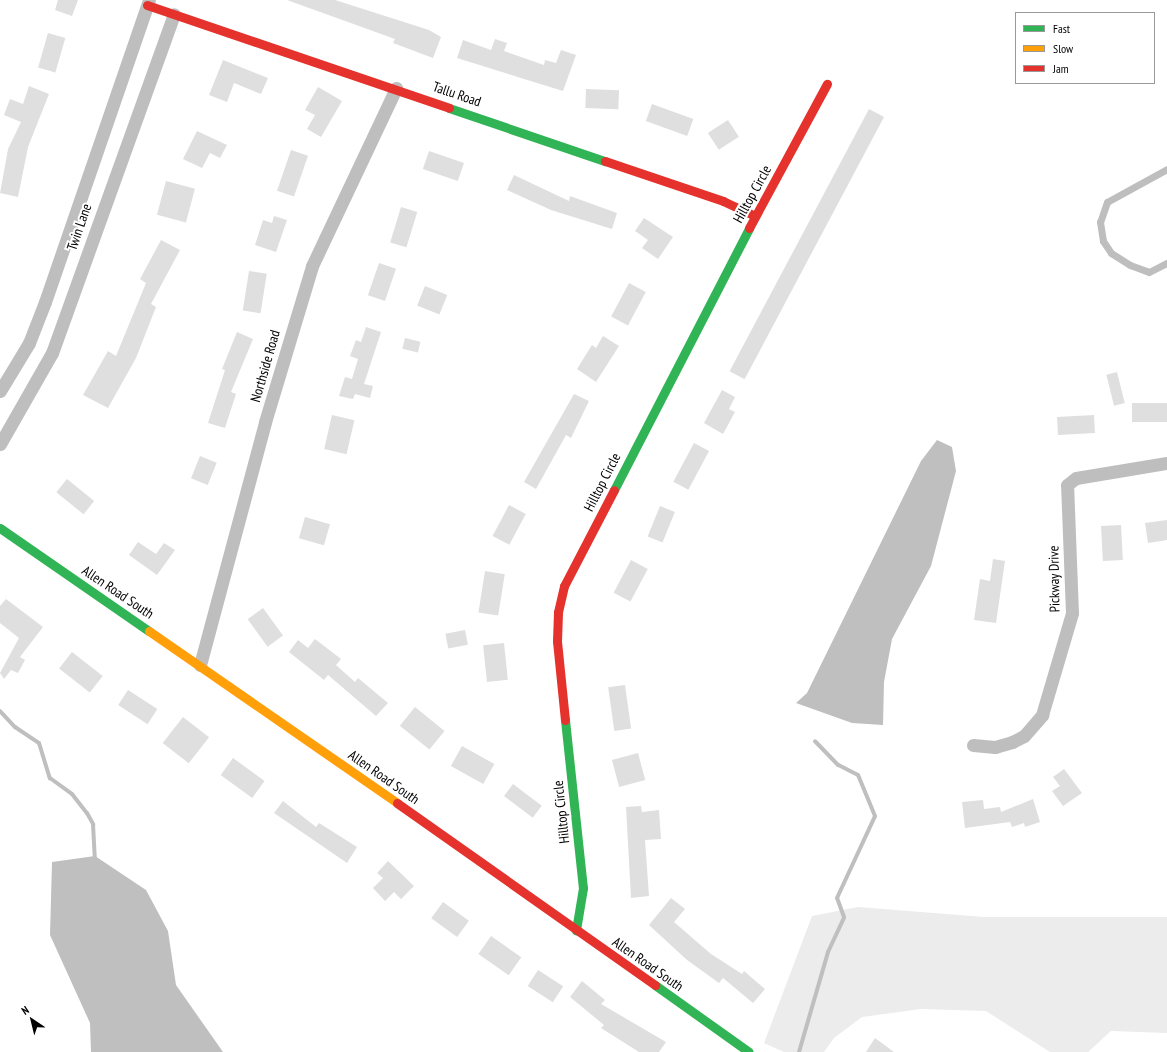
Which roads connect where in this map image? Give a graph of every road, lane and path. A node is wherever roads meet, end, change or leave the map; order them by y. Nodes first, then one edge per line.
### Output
1 (148, 2) edge
2 (174, 14) junction
3 (827, 84) dead end
4 (396, 88) junction
5 (1167, 168) edge
6 (755, 216) junction
7 (1167, 264) edge
8 (0, 391) edge
9 (0, 444) edge
10 (1167, 463) edge
11 (0, 528) edge
12 (200, 665) junction
13 (973, 745) dead end
14 (576, 930) junction
15 (749, 1052) edge

1 - 2 street, Tallu Road
1 - 8 street, Twin Lane
2 - 4 street, Tallu Road
2 - 9 street, Twin Lane
3 - 6 street, Hilltop Circle
4 - 6 street, Tallu Road
4 - 12 street, Northside Road
5 - 7 lane
6 - 14 street, Hilltop Circle
10 - 13 street, Pickway Drive
11 - 12 street, Allen Road South
12 - 14 street, Allen Road South
14 - 15 street, Allen Road South

